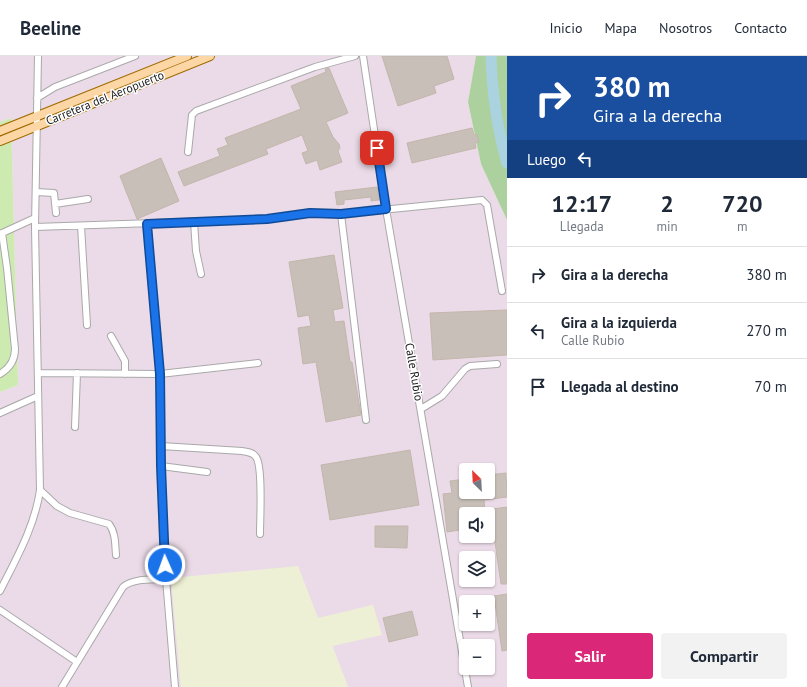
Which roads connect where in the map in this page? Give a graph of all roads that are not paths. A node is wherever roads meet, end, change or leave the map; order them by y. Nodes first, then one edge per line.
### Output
1 (38, 56) edge
2 (135, 56) edge
3 (187, 56) edge
4 (210, 56) edge
5 (355, 56) edge
6 (363, 56) edge
7 (38, 98) junction
8 (37, 116) junction
9 (36, 126) junction
10 (0, 131) edge
11 (0, 141) edge
12 (188, 152) dead end
13 (36, 192) junction
14 (88, 199) dead end
15 (55, 204) junction
16 (386, 209) junction
17 (56, 213) dead end
18 (341, 214) junction
19 (35, 218) junction
20 (194, 222) junction
21 (147, 224) junction
22 (81, 226) junction
23 (35, 227) junction
24 (1, 233) edge
25 (201, 274) dead end
26 (502, 291) dead end
27 (88, 325) dead end
28 (111, 336) dead end
29 (258, 363) dead end
30 (497, 364) dead end
31 (38, 373) junction
32 (77, 373) junction
33 (0, 374) edge
34 (125, 374) junction
35 (160, 374) junction
36 (38, 396) junction
37 (420, 409) junction
38 (0, 413) edge
39 (366, 420) dead end
40 (75, 428) dead end
41 (161, 446) junction
42 (161, 466) junction
43 (207, 472) dead end
44 (40, 490) junction
45 (260, 534) dead end
46 (116, 555) dead end
47 (166, 579) junction
48 (0, 591) edge
49 (0, 610) edge
50 (77, 662) junction
51 (62, 687) edge
52 (175, 687) edge
53 (468, 687) edge

1 - 7 street
2 - 7 street
3 - 8 main road, Carretera del Aeropuerto
4 - 9 main road, Carretera del Aeropuerto
5 - 12 street
6 - 16 street, Calle Rubio
7 - 8 street
8 - 9 street
8 - 10 main road, Carretera del Aeropuerto
9 - 11 main road, Carretera del Aeropuerto
9 - 13 street
13 - 15 street
13 - 19 street
14 - 15 street
15 - 17 street
16 - 18 street
16 - 26 street
16 - 37 street, Calle Rubio
18 - 20 street
18 - 39 street
19 - 23 street
19 - 24 street
20 - 21 street
20 - 25 street
21 - 22 street
21 - 35 street
22 - 23 street
22 - 27 street
23 - 31 street
24 - 33 street
28 - 34 street
29 - 35 street
30 - 37 street
31 - 32 street
31 - 36 street
32 - 34 street
32 - 40 street
34 - 35 street
35 - 41 street
36 - 38 street
36 - 44 street
37 - 53 street, Calle Rubio
41 - 42 street
41 - 45 street
42 - 43 street
42 - 47 street
44 - 46 street
44 - 48 street
47 - 50 street
47 - 52 street
49 - 50 street
50 - 51 street

